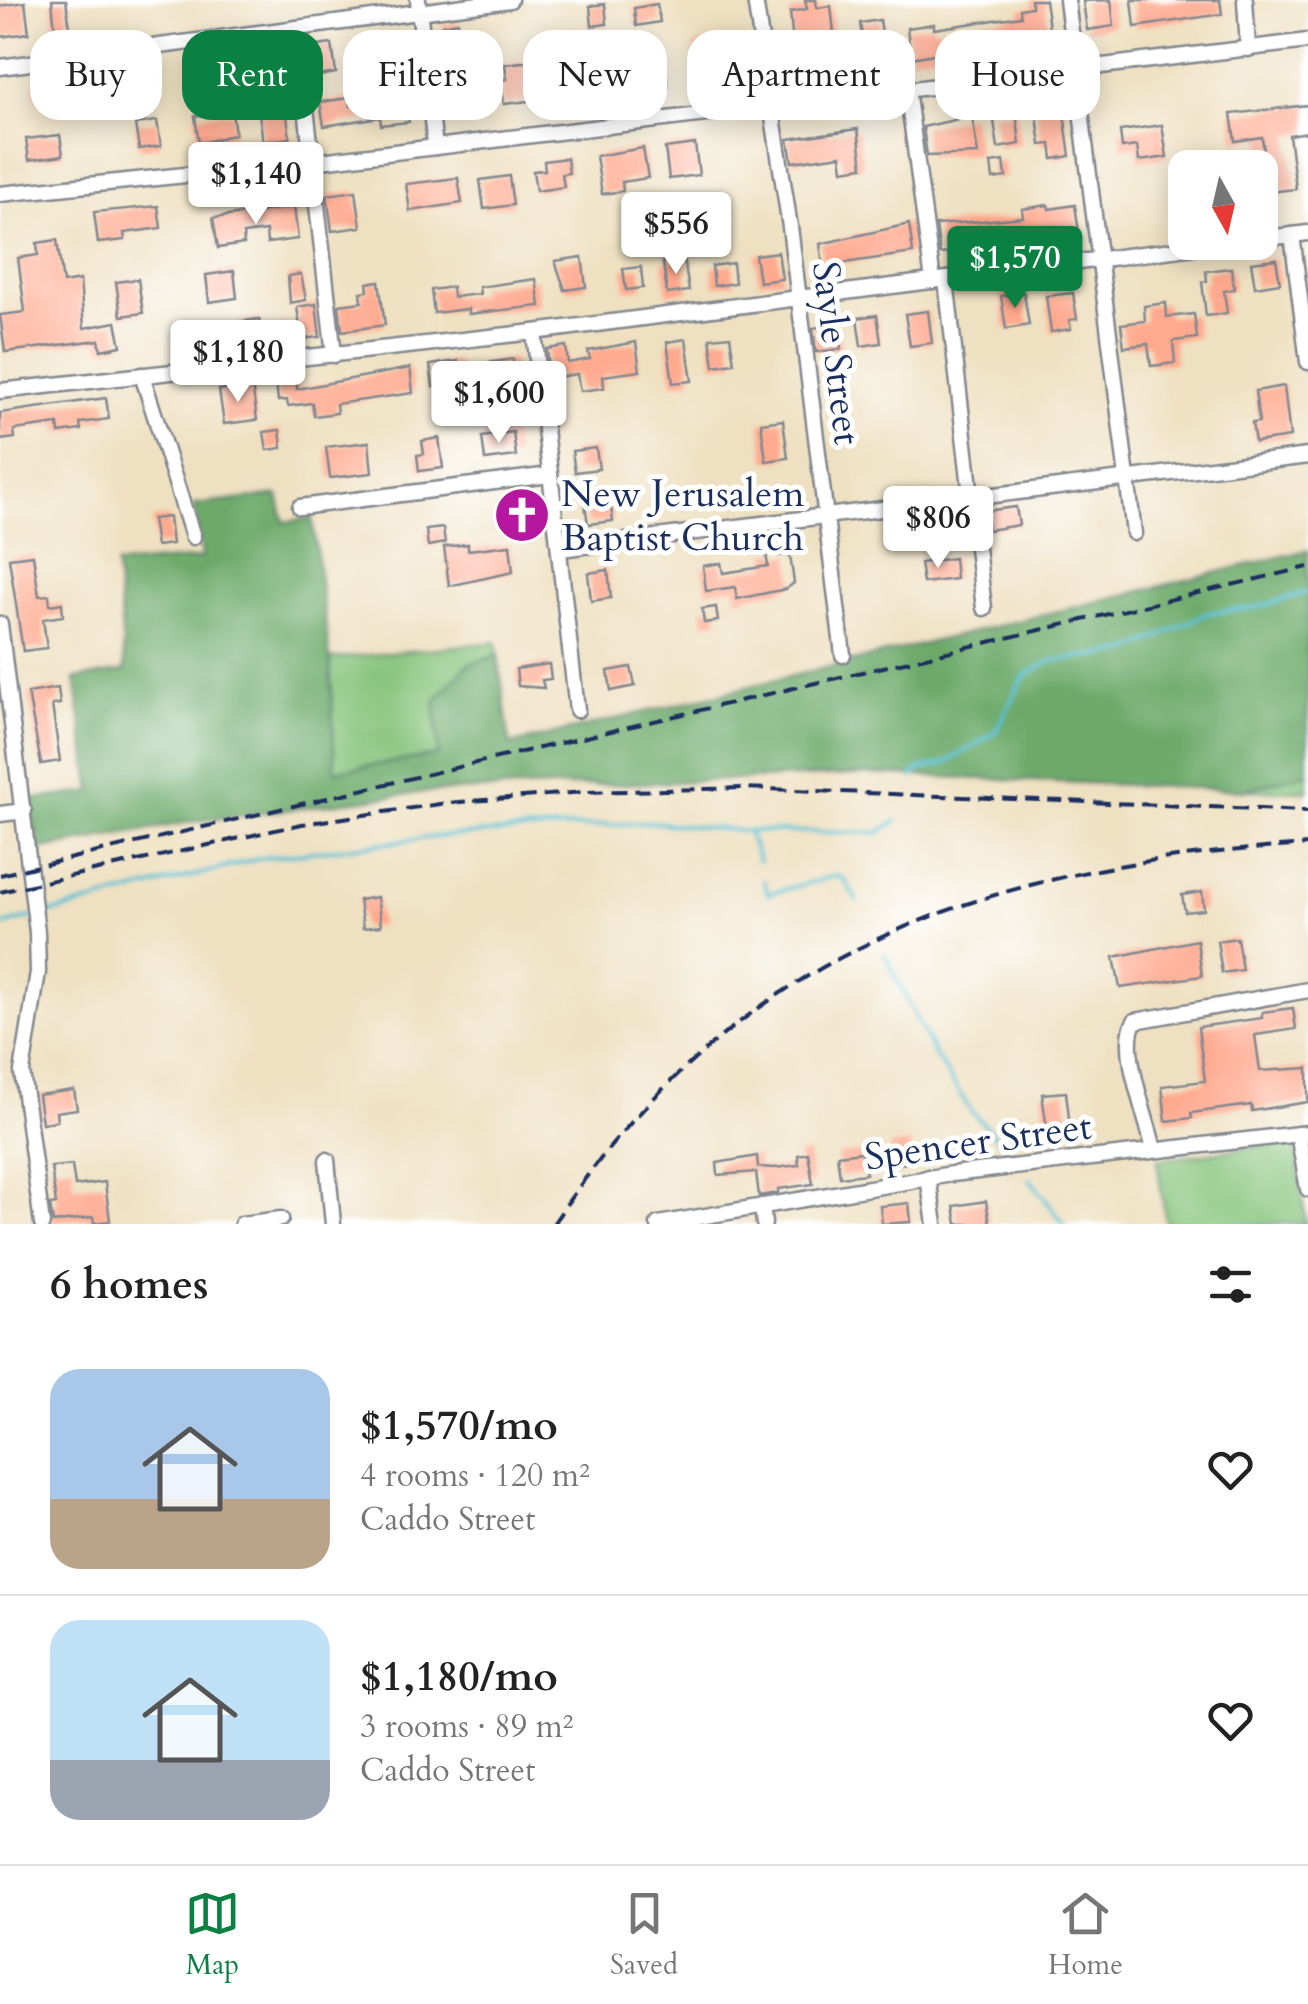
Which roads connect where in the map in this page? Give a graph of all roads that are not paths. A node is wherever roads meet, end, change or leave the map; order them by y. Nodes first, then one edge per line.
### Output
1 (510, 0) edge
2 (755, 0) edge
3 (1066, 0) edge
4 (1244, 0) edge
5 (419, 6) edge
6 (297, 28) junction
7 (759, 30) edge
8 (1070, 30) edge
9 (1308, 41) edge
10 (1248, 48) junction
11 (0, 67) edge
12 (1100, 67) edge
13 (687, 115) edge
14 (772, 120) edge
15 (912, 120) edge
16 (1082, 120) edge
17 (435, 147) junction
18 (312, 162) junction
19 (0, 194) edge
20 (1300, 234) edge
21 (1168, 251) edge
22 (1100, 260) junction
23 (939, 280) junction
24 (796, 299) junction
25 (534, 332) junction
26 (334, 356) junction
27 (1308, 362) edge
28 (142, 376) junction
29 (0, 391) edge
30 (1308, 456) edge
31 (550, 475) junction
32 (1129, 480) junction
33 (974, 499) junction
34 (300, 507) dead end
35 (826, 517) junction
36 (1134, 533) dead end
37 (194, 538) dead end
38 (560, 549) junction
39 (984, 608) dead end
40 (0, 624) edge
41 (2, 650) edge
42 (843, 654) dead end
43 (577, 710) dead end
44 (24, 811) junction
45 (0, 814) edge
46 (1308, 990) edge
47 (1303, 1133) edge
48 (1154, 1150) junction
49 (327, 1160) dead end
50 (928, 1178) junction
51 (1308, 1189) edge
52 (762, 1206) junction
53 (281, 1220) dead end
54 (42, 1224) edge
55 (242, 1224) edge
56 (333, 1224) edge
57 (658, 1224) edge
58 (764, 1224) edge
59 (934, 1224) edge

1 - 5 street
2 - 7 street, Sayle Street
3 - 8 street
4 - 10 street
5 - 6 street
5 - 17 street
6 - 11 street
6 - 18 street
9 - 10 street
10 - 12 street
13 - 17 street
14 - 24 street, Sayle Street
15 - 23 street
16 - 22 street
17 - 18 street
18 - 19 street
18 - 26 street
20 - 27 street
21 - 22 street
22 - 23 street
22 - 32 street
23 - 24 street
23 - 33 street
24 - 25 street
24 - 35 street, Sayle Street
25 - 26 street
25 - 31 street
26 - 28 street
28 - 29 street
28 - 37 street
30 - 32 street
31 - 34 street
31 - 38 street
32 - 33 street
32 - 36 street
33 - 35 street
33 - 39 street
35 - 38 street
35 - 42 street, Sayle Street
38 - 43 street
40 - 41 street
41 - 44 street
44 - 45 street
44 - 54 street
46 - 48 street
47 - 48 street, Spencer Street
47 - 51 street
48 - 50 street, Spencer Street
49 - 56 street
50 - 52 street, Spencer Street
50 - 59 street
52 - 57 street, Spencer Street
52 - 58 street
53 - 55 street

